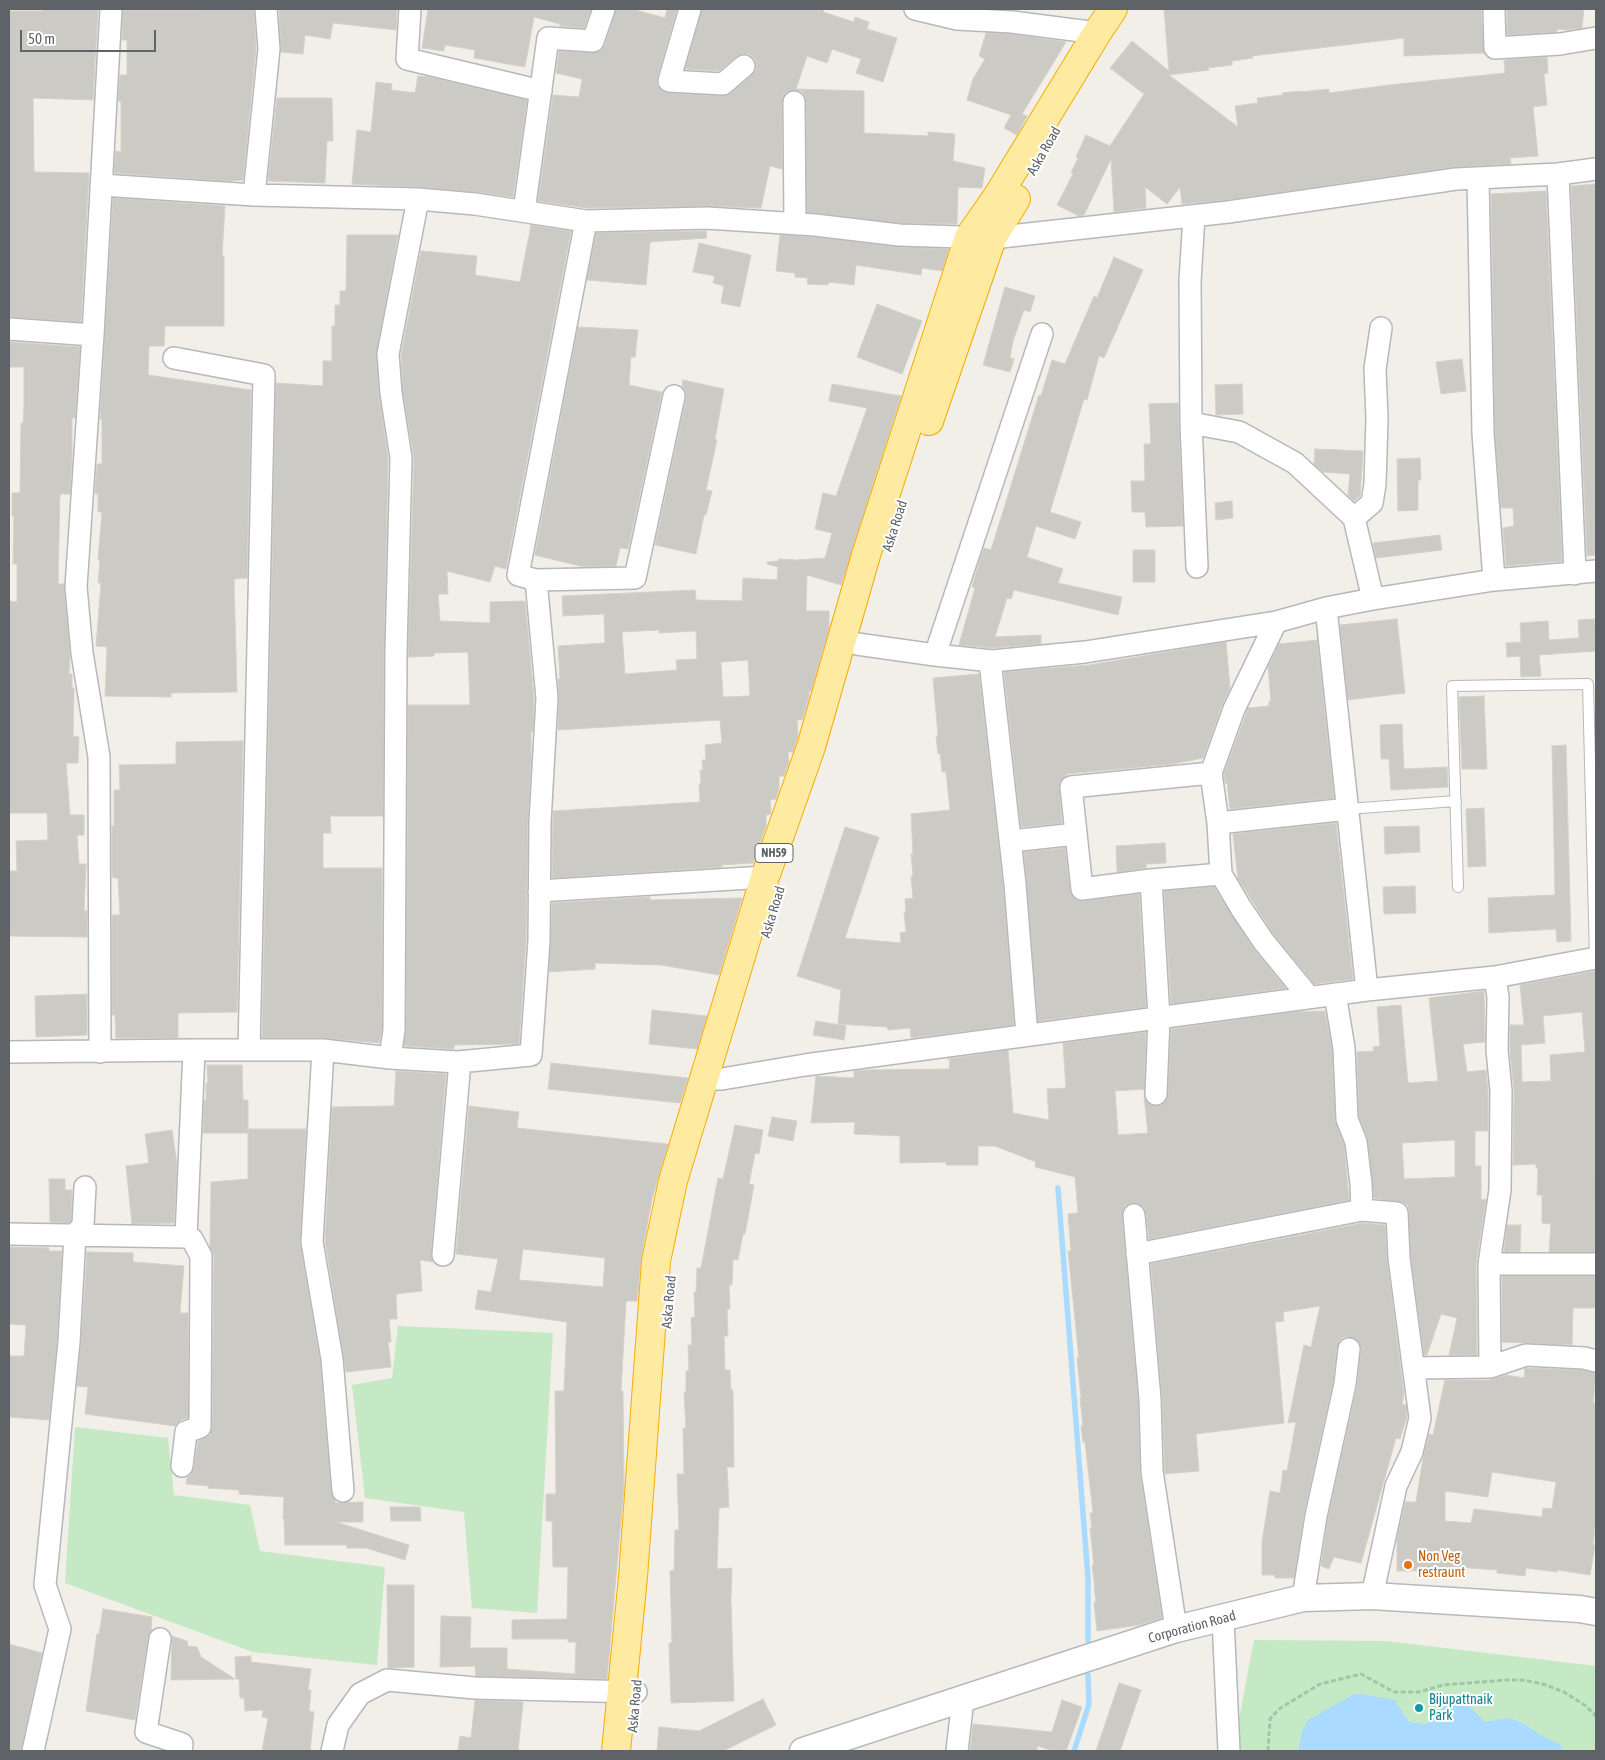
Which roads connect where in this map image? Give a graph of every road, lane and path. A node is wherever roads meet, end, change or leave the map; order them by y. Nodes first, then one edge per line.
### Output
1 (111, 9) edge
2 (266, 9) edge
3 (410, 9) edge
4 (604, 9) edge
5 (690, 9) edge
6 (915, 9) edge
7 (1113, 9) edge
8 (1129, 9) edge
9 (1494, 9) edge
10 (1097, 33) junction
11 (1596, 38) edge
12 (744, 66) dead end
13 (541, 91) junction
14 (794, 102) dead end
15 (1596, 169) edge
16 (1558, 174) junction
17 (1478, 178) junction
18 (101, 185) junction
19 (254, 195) junction
20 (418, 199) junction
21 (524, 211) junction
22 (1194, 216) junction
23 (586, 221) junction
24 (795, 224) junction
25 (980, 238) junction
26 (1381, 328) dead end
27 (9, 329) edge
28 (1042, 334) dead end
29 (94, 335) junction
30 (174, 358) dead end
31 (674, 396) dead end
32 (1191, 423) junction
33 (1354, 518) junction
34 (1197, 567) dead end
35 (1596, 571) edge
36 (1575, 574) junction
37 (536, 580) junction
38 (1494, 580) junction
39 (1373, 599) junction
40 (1326, 608) junction
41 (1276, 622) junction
42 (857, 644) junction
43 (935, 655) junction
44 (992, 661) junction
45 (1211, 773) junction
46 (1456, 801) junction
47 (1348, 809) junction
48 (1218, 823) junction
49 (1076, 834) junction
50 (1010, 841) junction
51 (1221, 874) junction
52 (765, 877) junction
53 (1151, 880) junction
54 (1458, 888) dead end
55 (539, 891) junction
56 (1596, 958) edge
57 (1495, 978) junction
58 (1368, 990) junction
59 (1335, 994) junction
60 (1309, 997) junction
61 (1159, 1018) junction
62 (1027, 1035) junction
63 (194, 1050) junction
64 (249, 1050) junction
65 (324, 1050) junction
66 (9, 1052) edge
67 (100, 1052) junction
68 (390, 1058) junction
69 (458, 1062) junction
70 (713, 1079) junction
71 (1156, 1094) dead end
72 (85, 1187) dead end
73 (1362, 1210) junction
74 (1134, 1215) dead end
75 (9, 1234) edge
76 (75, 1235) junction
77 (186, 1236) junction
78 (1137, 1254) junction
79 (443, 1255) dead end
80 (1489, 1264) junction
81 (1596, 1264) edge
82 (1349, 1349) dead end
83 (1596, 1361) edge
84 (1490, 1367) junction
85 (1414, 1368) junction
86 (182, 1466) dead end
87 (343, 1491) dead end
88 (1372, 1596) junction
89 (1303, 1598) junction
90 (1596, 1612) edge
91 (1223, 1618) junction
92 (1176, 1629) junction
93 (160, 1639) dead end
94 (629, 1692) junction
95 (963, 1699) junction
96 (1596, 1716) edge
97 (33, 1751) edge
98 (181, 1751) edge
99 (332, 1751) edge
100 (616, 1751) edge
101 (631, 1751) edge
102 (803, 1751) edge
103 (957, 1751) edge
104 (1229, 1751) edge
105 (1268, 1751) edge

1 - 18 street
2 - 19 street
3 - 13 street
4 - 13 street
5 - 12 street
6 - 10 street
7 - 10 highway, NH59
8 - 25 highway, Aska Road / NH59
9 - 11 street
10 - 25 highway, NH59
13 - 21 street
14 - 24 street
15 - 16 street
16 - 17 street
16 - 36 street
17 - 22 street
17 - 38 street
18 - 19 street
18 - 29 street
19 - 20 street
20 - 21 street
20 - 68 street
21 - 23 street
22 - 25 street
22 - 32 street
23 - 24 street
23 - 37 street
24 - 25 street
25 - 42 highway, Aska Road / NH59
25 - 52 highway, NH59
26 - 33 street
27 - 29 street
28 - 43 street
29 - 67 street
30 - 64 street
31 - 37 street
32 - 33 street
32 - 34 street
33 - 39 street
35 - 36 street
36 - 38 street
37 - 55 street
38 - 39 street
39 - 40 street
40 - 41 street
40 - 47 street
41 - 44 street
41 - 45 street
42 - 43 street
42 - 70 highway, Aska Road / NH59
43 - 44 street
44 - 50 street
45 - 48 street
45 - 49 street
46 - 47 lane
46 - 54 lane
46 - 56 lane
47 - 48 street
47 - 58 street
48 - 51 street
49 - 50 street
49 - 53 street
50 - 62 street
51 - 53 street
51 - 60 street
52 - 55 street
52 - 70 highway, NH59
53 - 61 street
55 - 69 street
56 - 57 street
57 - 58 street
57 - 80 street
58 - 59 street
59 - 60 street
59 - 73 street
60 - 61 street
61 - 62 street
61 - 71 street
62 - 70 street
63 - 64 street
63 - 67 street
63 - 77 street
64 - 65 street
65 - 68 street
65 - 87 street
66 - 67 street
68 - 69 street
69 - 79 street
70 - 94 highway, Aska Road / NH59
72 - 76 street
73 - 78 street
73 - 85 street
74 - 78 street
75 - 76 street
76 - 77 street
76 - 97 street
77 - 86 street
78 - 92 street
80 - 81 street
80 - 84 street
82 - 89 street
83 - 84 street
84 - 85 street
85 - 88 street
88 - 89 street, Corporation Road
88 - 90 street, Corporation Road
89 - 91 street, Corporation Road
91 - 92 street, Corporation Road
91 - 104 street
92 - 95 street, Corporation Road
93 - 98 street
94 - 99 street
94 - 100 highway, NH59
94 - 101 highway, Aska Road / NH59
95 - 102 street, Corporation Road
95 - 103 street
96 - 105 path

